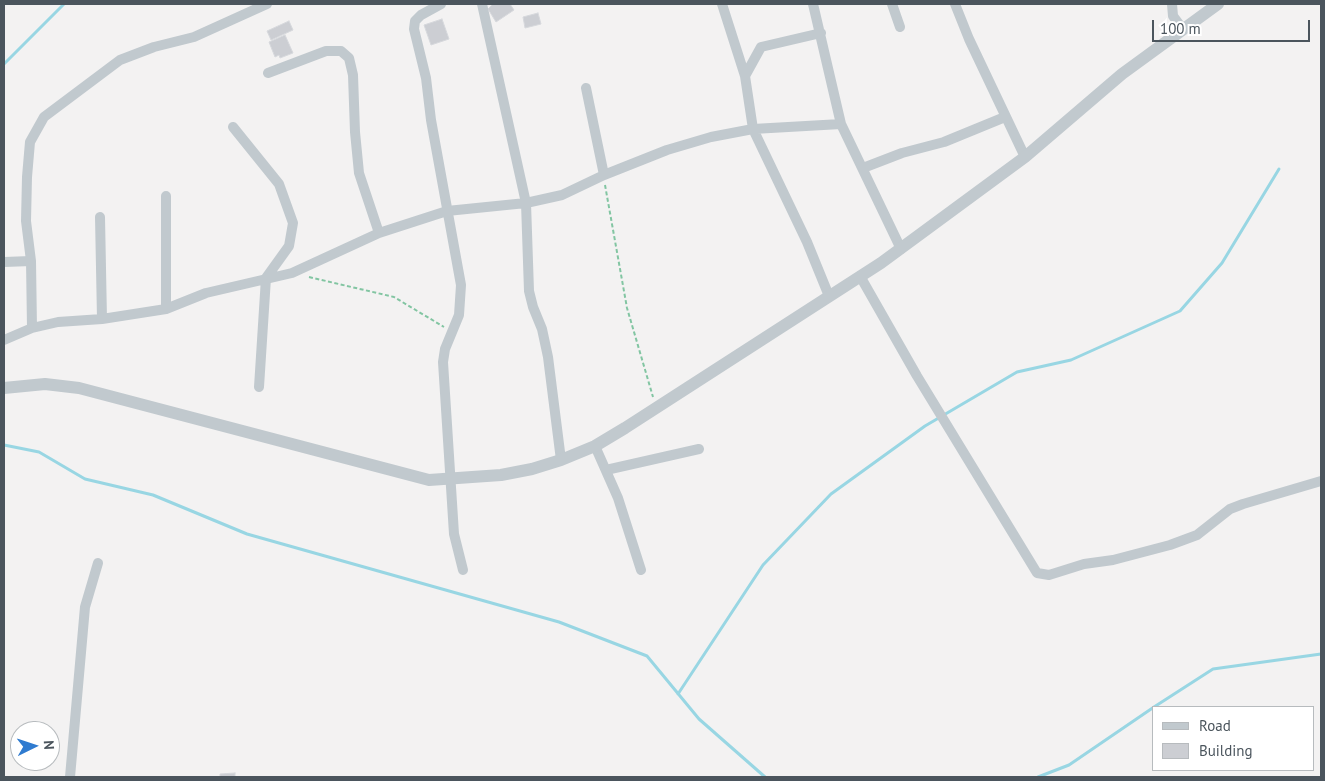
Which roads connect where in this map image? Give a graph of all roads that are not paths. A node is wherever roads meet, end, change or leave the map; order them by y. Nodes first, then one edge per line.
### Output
1 (267, 4) edge
2 (442, 4) edge
3 (482, 4) edge
4 (722, 4) edge
5 (813, 4) edge
6 (892, 4) edge
7 (955, 4) edge
8 (1172, 4) edge
9 (1218, 4) edge
10 (900, 27) dead end
11 (1182, 28) junction
12 (820, 33) junction
13 (268, 73) dead end
14 (745, 76) junction
15 (586, 88) dead end
16 (1005, 117) junction
17 (842, 124) junction
18 (233, 127) dead end
19 (753, 129) junction
20 (1025, 157) junction
21 (863, 168) junction
22 (604, 175) junction
23 (166, 196) dead end
24 (526, 203) junction
25 (446, 211) junction
26 (100, 217) dead end
27 (379, 233) junction
28 (901, 249) junction
29 (31, 261) junction
30 (4, 262) edge
31 (860, 276) junction
32 (266, 278) junction
33 (829, 296) junction
34 (166, 309) junction
35 (102, 319) junction
36 (32, 328) junction
37 (4, 340) edge
38 (259, 387) dead end
39 (4, 388) edge
40 (595, 446) junction
41 (699, 449) dead end
42 (561, 460) junction
43 (606, 470) junction
44 (450, 479) junction
45 (1321, 481) edge
46 (98, 564) dead end
47 (463, 570) dead end
48 (641, 570) dead end
49 (70, 777) edge

1 - 29 street
2 - 25 street
3 - 24 street
4 - 14 street
5 - 12 street
6 - 10 street
7 - 16 street
8 - 11 street
9 - 11 street
11 - 20 street
12 - 14 street
12 - 17 street
13 - 27 street
14 - 19 street
15 - 22 street
16 - 20 street
16 - 21 street
17 - 19 street
17 - 21 street
18 - 32 street
19 - 22 street
19 - 33 street
20 - 28 street
21 - 28 street
22 - 24 street
23 - 34 street
24 - 25 street
24 - 42 street
25 - 27 street
25 - 44 street
26 - 35 street
27 - 32 street
28 - 31 street
29 - 30 street
29 - 36 street
31 - 33 street
31 - 45 street
32 - 34 street
32 - 38 street
33 - 40 street
34 - 35 street
35 - 36 street
36 - 37 street
39 - 44 street
40 - 42 street
40 - 43 street
41 - 43 street
42 - 44 street
43 - 48 street
44 - 47 street
46 - 49 street

